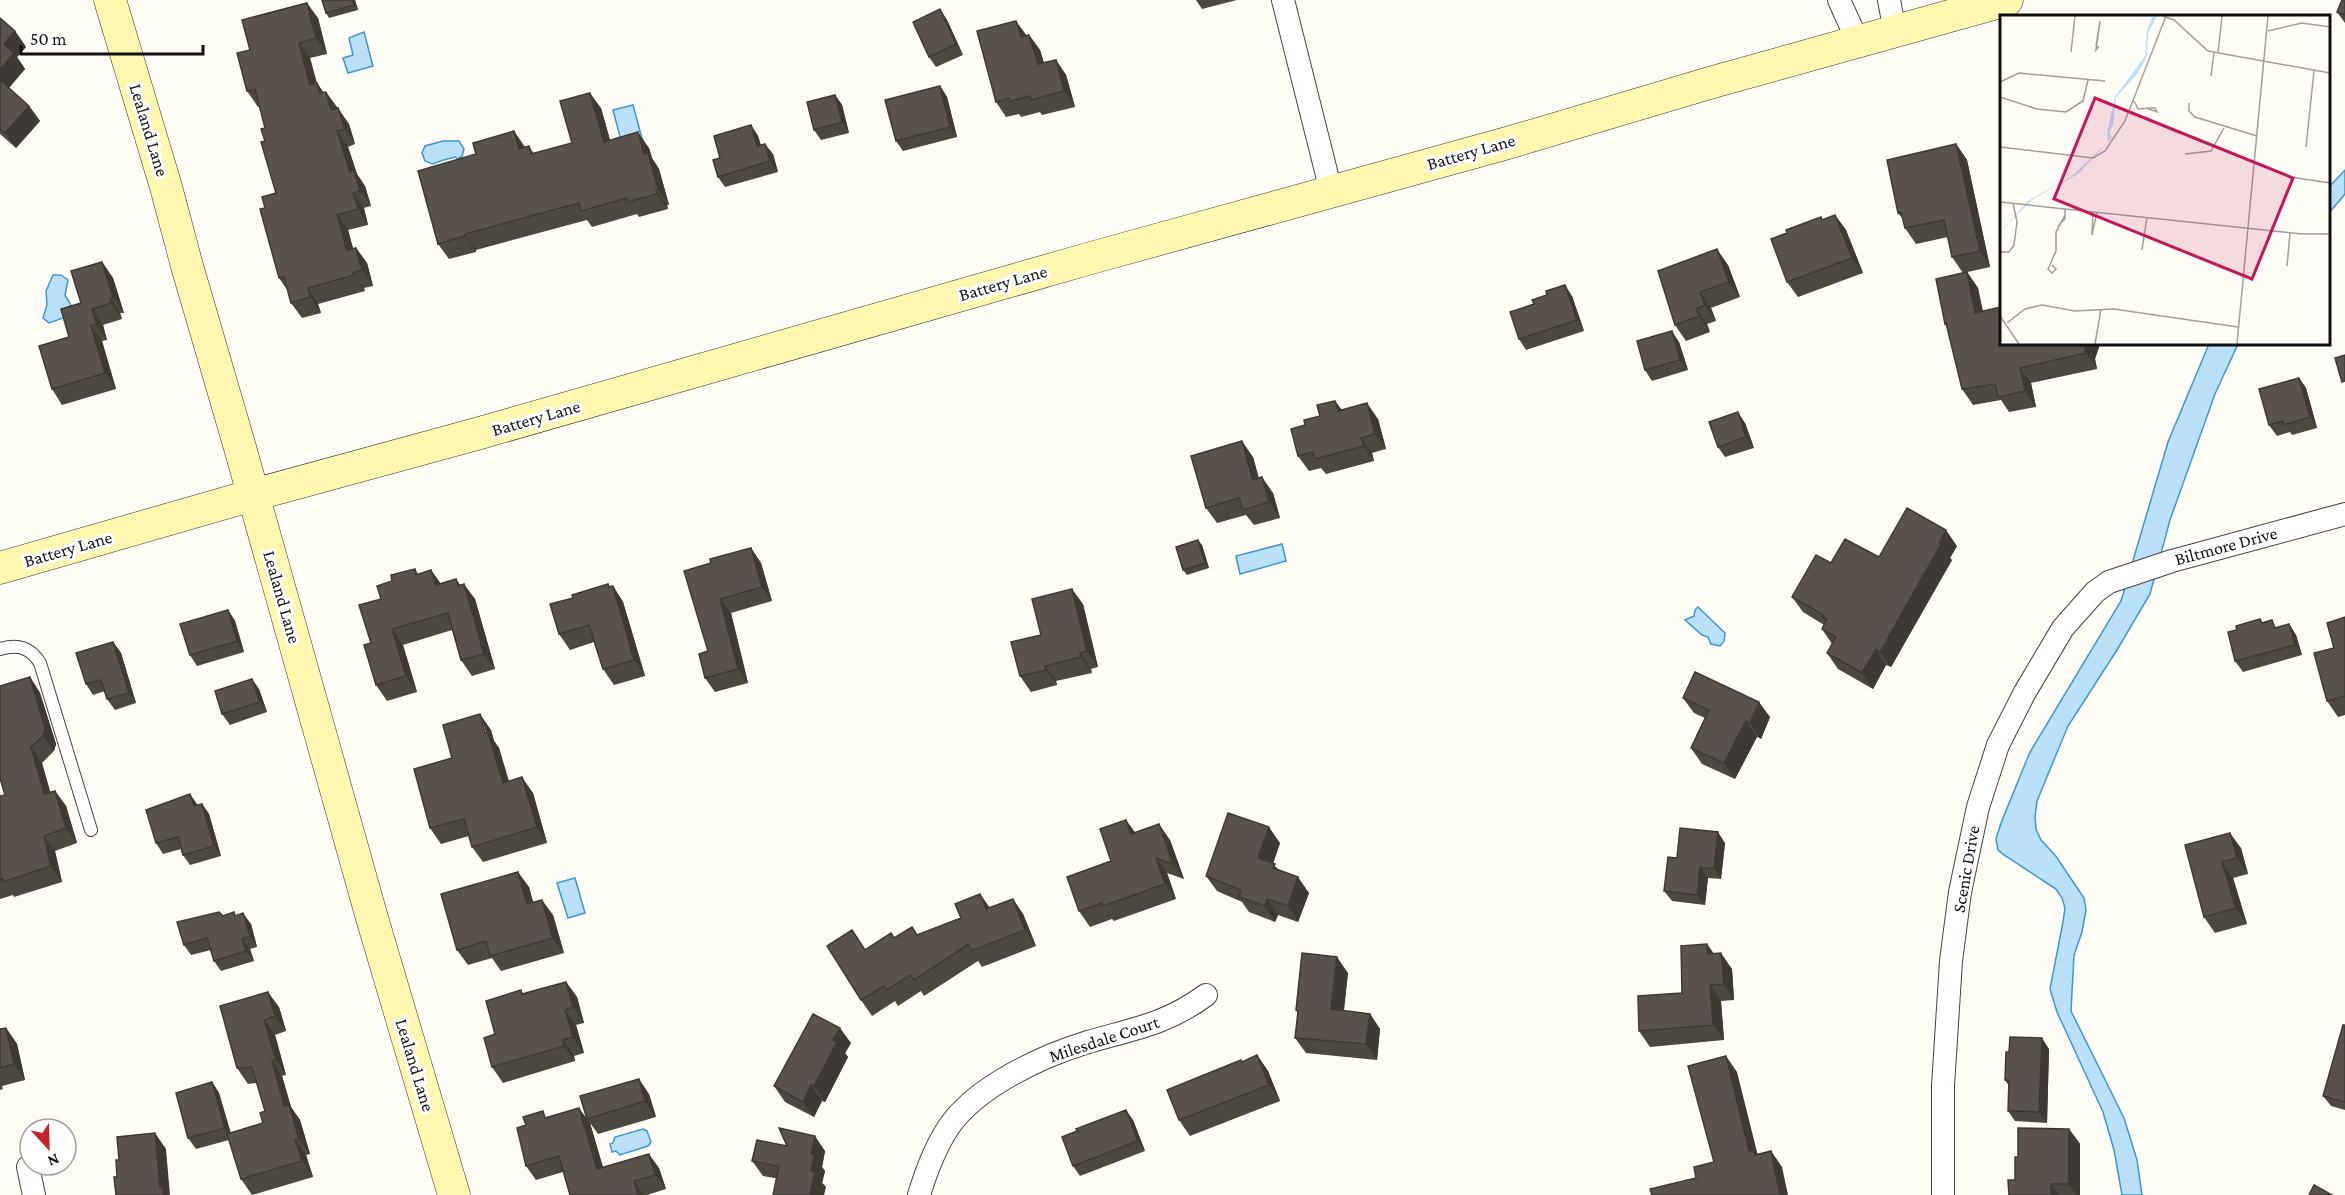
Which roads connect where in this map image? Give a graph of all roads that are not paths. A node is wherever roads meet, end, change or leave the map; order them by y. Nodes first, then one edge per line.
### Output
1 (110, 0) edge
2 (1283, 0) edge
3 (1839, 0) edge
4 (1889, 0) edge
5 (2007, 0) edge
6 (1895, 32) junction
7 (1858, 42) junction
8 (1331, 191) junction
9 (253, 495) junction
10 (2345, 514) edge
11 (0, 568) edge
12 (2116, 579) joint
13 (0, 649) edge
14 (91, 830) dead end
15 (1206, 995) dead end
16 (30, 1177) edge
17 (34, 1195) edge
18 (454, 1195) edge
19 (919, 1195) edge
20 (1943, 1195) edge

1 - 9 main road, Lealand Lane
2 - 8 street
3 - 7 street
4 - 6 street
5 - 6 main road, Battery Lane
6 - 7 main road, Battery Lane
7 - 8 main road, Battery Lane
8 - 9 main road, Battery Lane
9 - 11 main road, Battery Lane
9 - 18 main road, Lealand Lane
10 - 12 street, Biltmore Drive
12 - 20 street, Scenic Drive
13 - 14 lane
15 - 19 street, Milesdale Court
16 - 17 street

